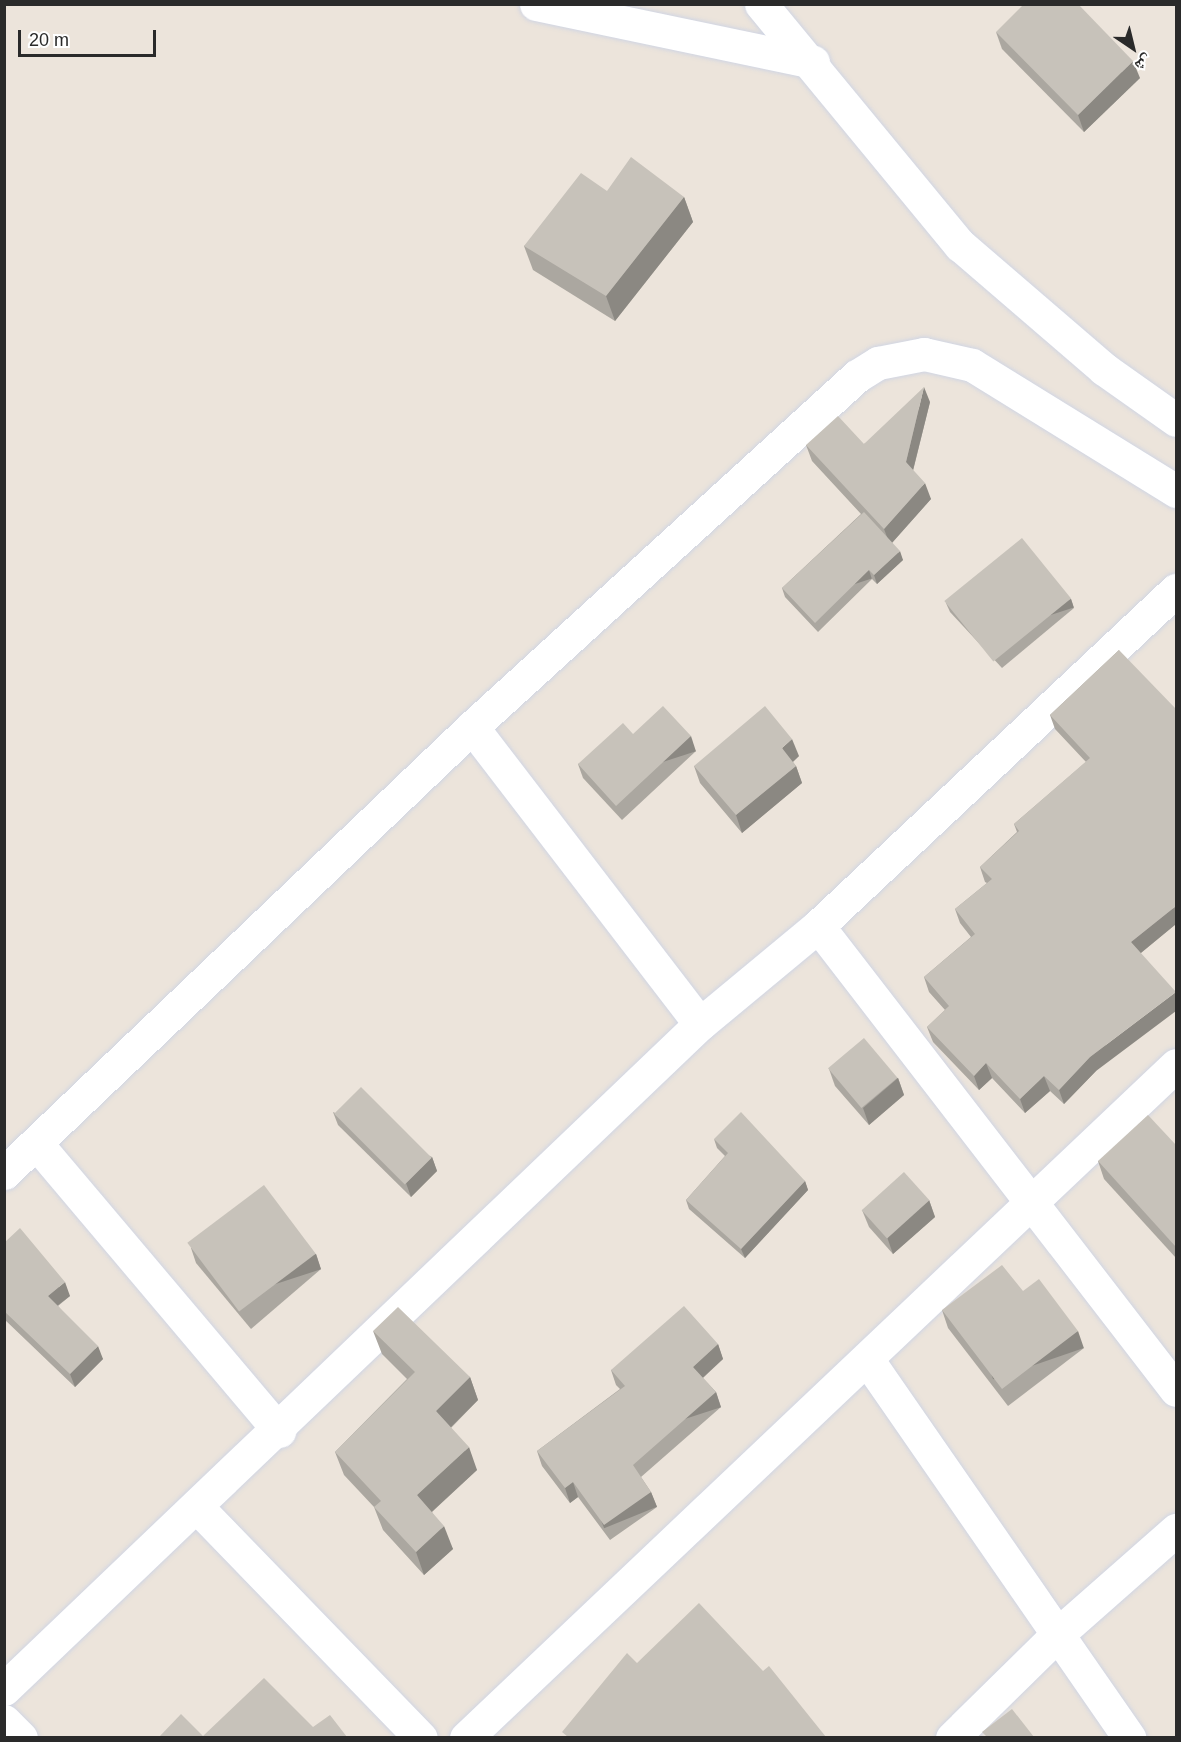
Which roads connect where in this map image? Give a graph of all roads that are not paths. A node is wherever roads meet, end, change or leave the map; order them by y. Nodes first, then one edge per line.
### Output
1 (536, 4) edge
2 (761, 4) edge
3 (813, 62) junction
4 (1176, 420) edge
5 (1176, 491) edge
6 (1176, 590) edge
7 (472, 727) junction
8 (818, 926) junction
9 (700, 1024) junction
10 (1176, 1065) edge
11 (36, 1143) junction
12 (4, 1173) edge
13 (1030, 1204) junction
14 (867, 1359) junction
15 (1176, 1390) edge
16 (279, 1431) junction
17 (196, 1506) junction
18 (1176, 1530) edge
19 (1059, 1633) junction
20 (4, 1689) edge
21 (4, 1721) edge
22 (21, 1737) edge
23 (421, 1737) edge
24 (466, 1737) edge
25 (952, 1737) edge
26 (1129, 1737) edge

1 - 3 street
2 - 3 street
3 - 4 street
5 - 7 street
6 - 8 street
7 - 9 street
7 - 11 street
8 - 9 street
8 - 13 street
9 - 16 street
10 - 13 street
11 - 12 street
11 - 16 street
13 - 14 street
13 - 15 street
14 - 19 street
14 - 24 street
16 - 17 street
17 - 20 street
17 - 23 street
18 - 19 street
19 - 25 street
19 - 26 street
21 - 22 street

